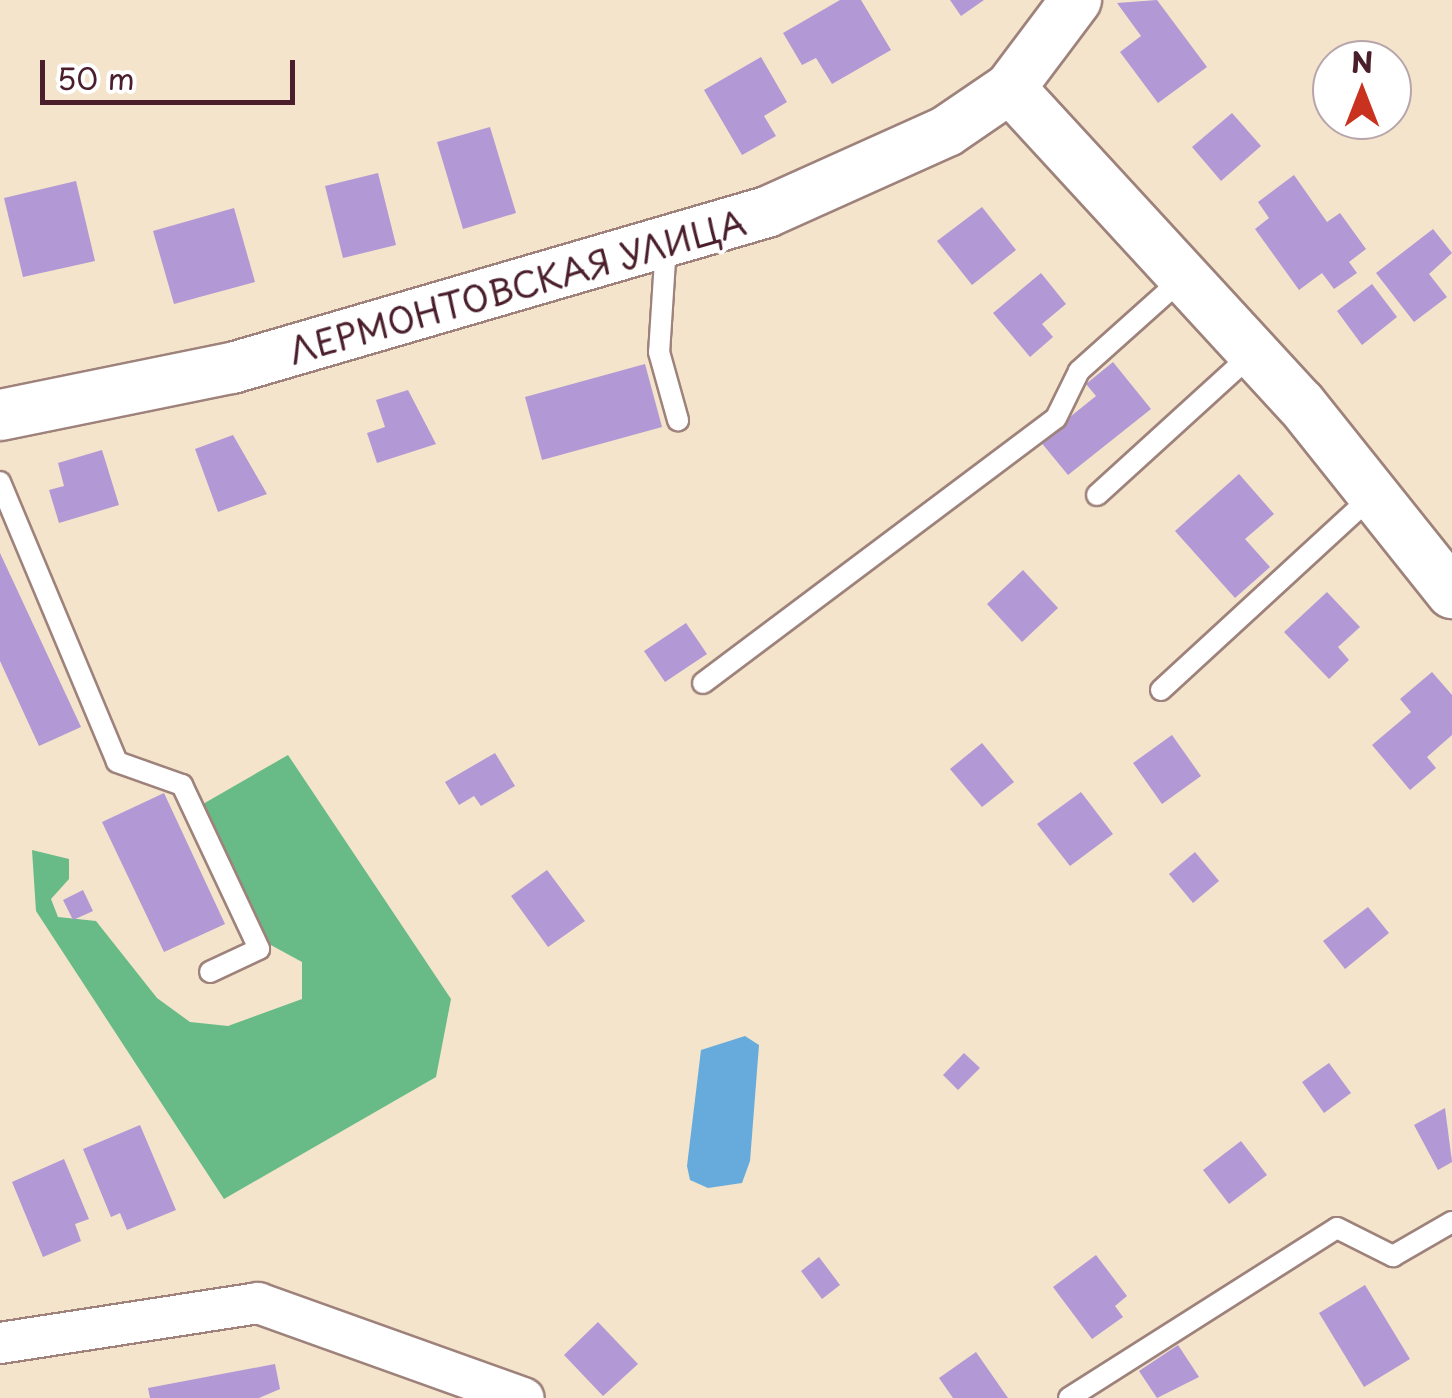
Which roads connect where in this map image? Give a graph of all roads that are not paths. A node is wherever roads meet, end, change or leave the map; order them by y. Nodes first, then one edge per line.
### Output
1 (1076, 0) edge
2 (1010, 88) junction
3 (666, 246) junction
4 (1182, 279) junction
5 (1254, 351) junction
6 (0, 415) edge
7 (678, 420) dead end
8 (0, 482) edge
9 (1373, 494) junction
10 (1098, 495) dead end
11 (1452, 593) edge
12 (703, 683) dead end
13 (1161, 690) dead end
14 (210, 972) dead end
15 (1452, 1222) edge
16 (0, 1343) edge
17 (523, 1398) edge
18 (1069, 1398) edge

1 - 2 street, ЛЕРМОНТОВСКАЯ УЛИЦА
2 - 3 street, ЛЕРМОНТОВСКАЯ УЛИЦА
2 - 4 street
3 - 6 street, ЛЕРМОНТОВСКАЯ УЛИЦА
3 - 7 lane
4 - 5 street
4 - 12 lane
5 - 9 street
5 - 10 lane
8 - 14 lane
9 - 11 street
9 - 13 lane
15 - 18 lane
16 - 17 street

